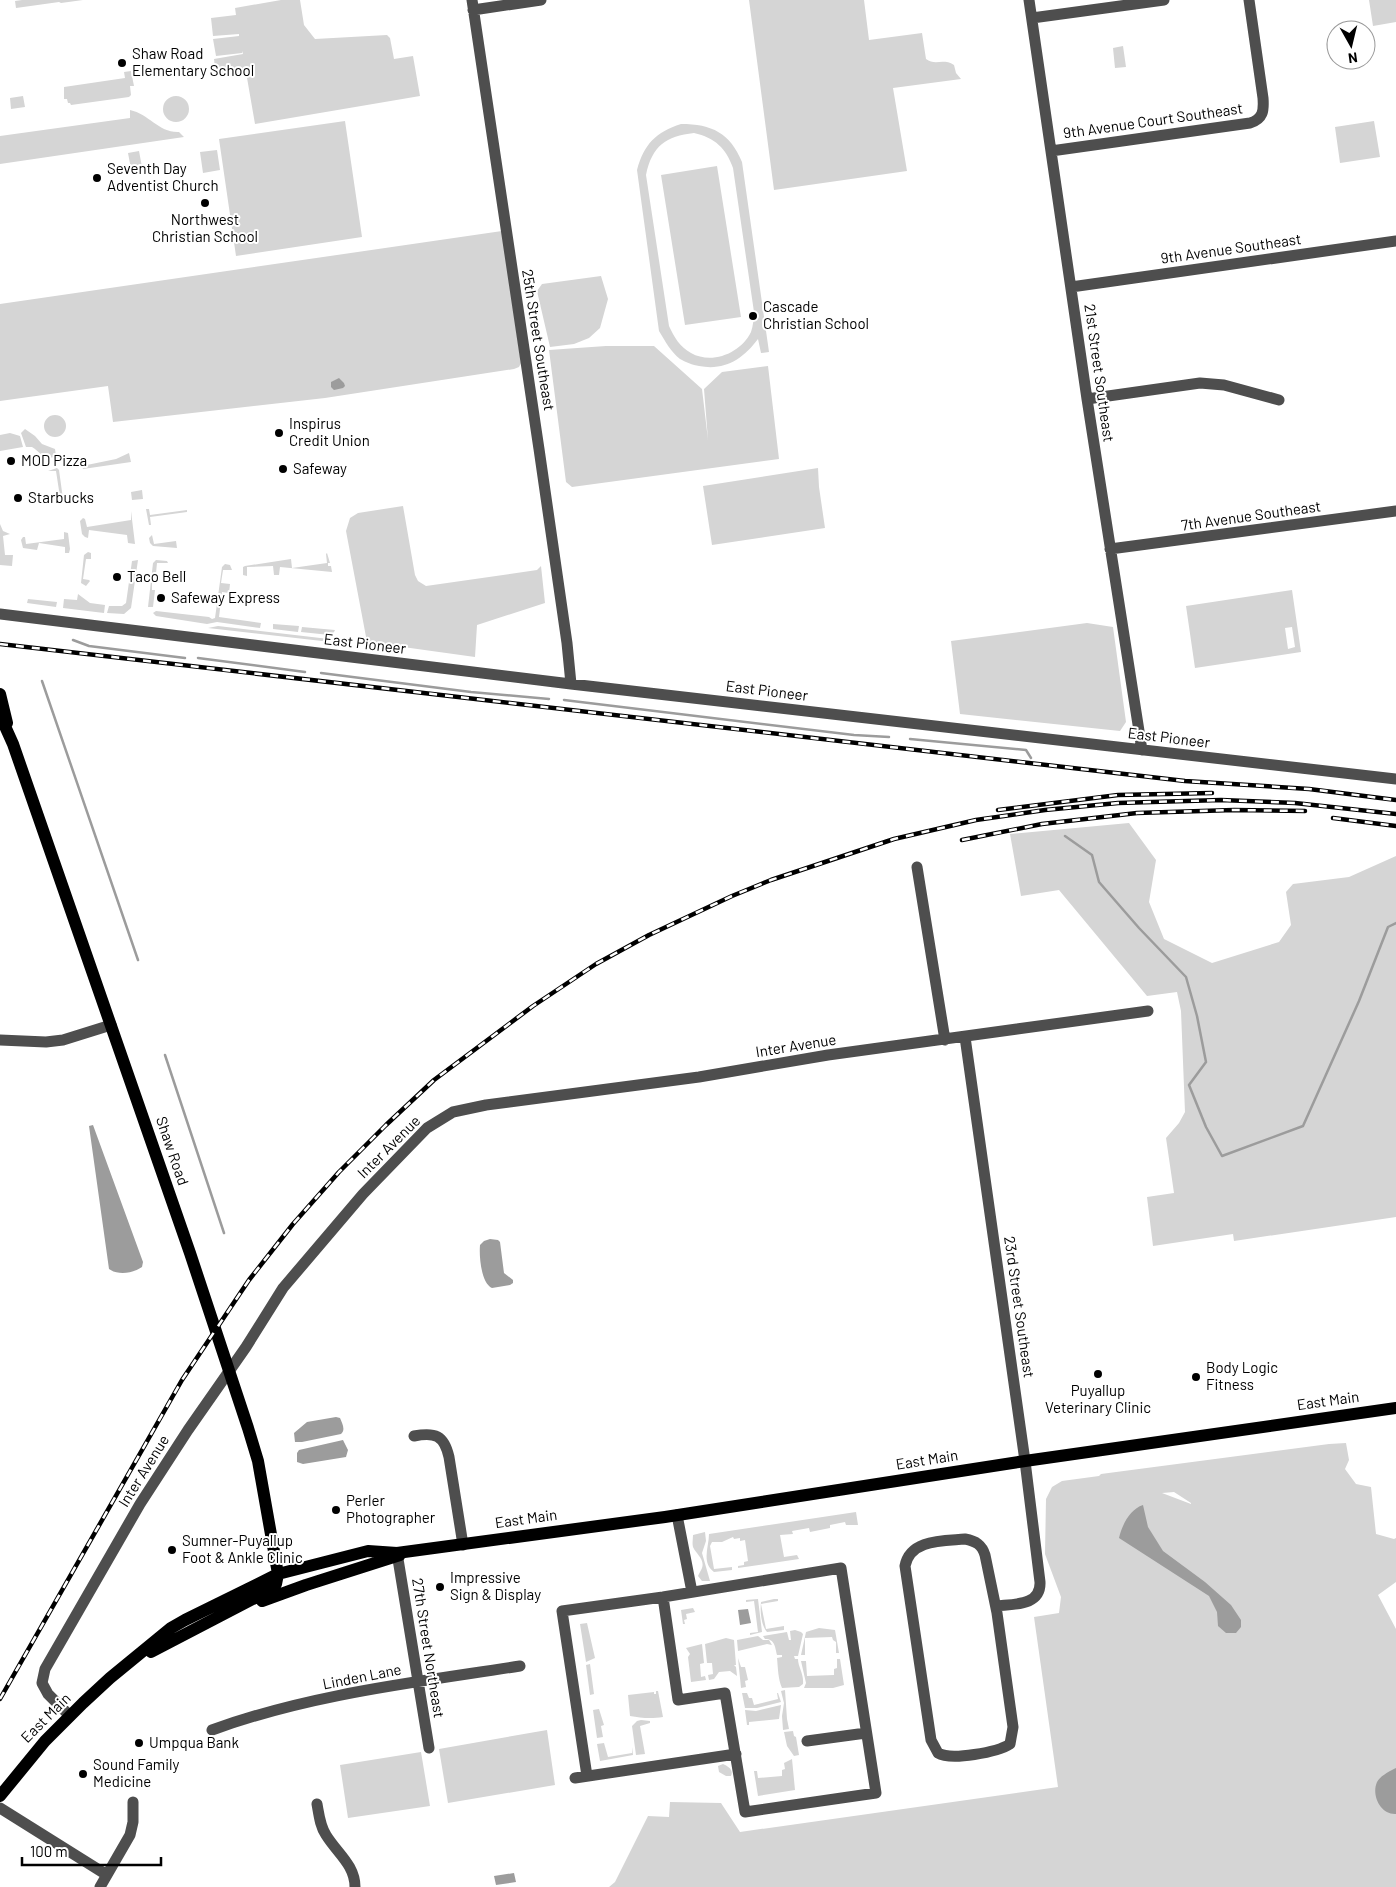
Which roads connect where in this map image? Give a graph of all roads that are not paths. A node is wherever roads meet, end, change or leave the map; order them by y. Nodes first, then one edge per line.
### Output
1 (541, 0) edge
2 (1029, 0) edge
3 (1164, 0) edge
4 (1249, 0) edge
5 (473, 5) edge
6 (1032, 18) junction
7 (1051, 151) junction
8 (1396, 241) edge
9 (1071, 287) junction
10 (1088, 399) junction
11 (1280, 400) dead end
12 (1396, 511) edge
13 (1110, 549) junction
14 (0, 614) edge
15 (571, 684) junction
16 (0, 694) edge
17 (0, 714) edge
18 (13, 744) junction
19 (1142, 750) junction
20 (1396, 779) edge
21 (917, 867) dead end
22 (1148, 1011) dead end
23 (111, 1025) junction
24 (965, 1037) junction
25 (0, 1040) edge
26 (945, 1040) junction
27 (1396, 1408) edge
28 (414, 1436) dead end
29 (1025, 1461) junction
30 (677, 1515) junction
31 (462, 1545) junction
32 (398, 1554) junction
33 (358, 1569) junction
34 (278, 1574) junction
35 (692, 1592) junction
36 (663, 1597) junction
37 (996, 1606) junction
38 (197, 1626) junction
39 (520, 1666) dead end
40 (121, 1669) junction
41 (419, 1682) junction
42 (70, 1716) junction
43 (212, 1730) dead end
44 (866, 1733) junction
45 (807, 1741) dead end
46 (430, 1748) dead end
47 (736, 1754) junction
48 (0, 1796) edge
49 (133, 1802) dead end
50 (317, 1804) dead end
51 (0, 1808) edge
52 (106, 1874) junction
53 (100, 1887) edge
54 (355, 1887) edge

1 - 5 street
2 - 6 street, 21st Street Southeast
3 - 6 street
4 - 7 street, 9th Avenue Court Southeast
5 - 15 street, 25th Street Southeast
6 - 7 street, 21st Street Southeast
7 - 9 street, 21st Street Southeast
8 - 9 street, 9th Avenue Southeast
9 - 10 street, 21st Street Southeast
10 - 11 street
10 - 13 street, 21st Street Southeast
12 - 13 street, 7th Avenue Southeast
13 - 19 street, 21st Street Southeast
14 - 15 street, East Pioneer
15 - 19 street, East Pioneer
16 - 18 main road, Shaw Road
17 - 18 main road, Shaw Road
18 - 23 main road, Shaw Road
19 - 20 street, East Pioneer
21 - 26 street
22 - 24 street, Inter Avenue
23 - 25 street
23 - 34 main road, Shaw Road
24 - 26 street, Inter Avenue
24 - 29 street, 23rd Street Southeast
26 - 42 street, Inter Avenue
27 - 29 main road, East Main
28 - 31 street
29 - 30 main road, East Main
29 - 37 street, 23rd Street Southeast
30 - 31 main road, East Main
30 - 35 street
31 - 32 main road, East Main
32 - 33 main road, East Main
32 - 34 main road, East Main
32 - 41 street, 27th Street Northeast
33 - 34 main road, East Main
33 - 38 main road, East Main
34 - 38 main road, East Main
34 - 40 main road, East Main
35 - 36 street
35 - 44 street
36 - 47 street
36 - 47 street
37 - 37 street
38 - 40 main road, East Main
39 - 41 street, Linden Lane
40 - 42 main road, East Main
41 - 43 street, Linden Lane
41 - 46 street, 27th Street Northeast
42 - 48 main road, East Main
44 - 45 street
44 - 47 street
49 - 52 street
50 - 54 street
51 - 52 street
52 - 53 street

